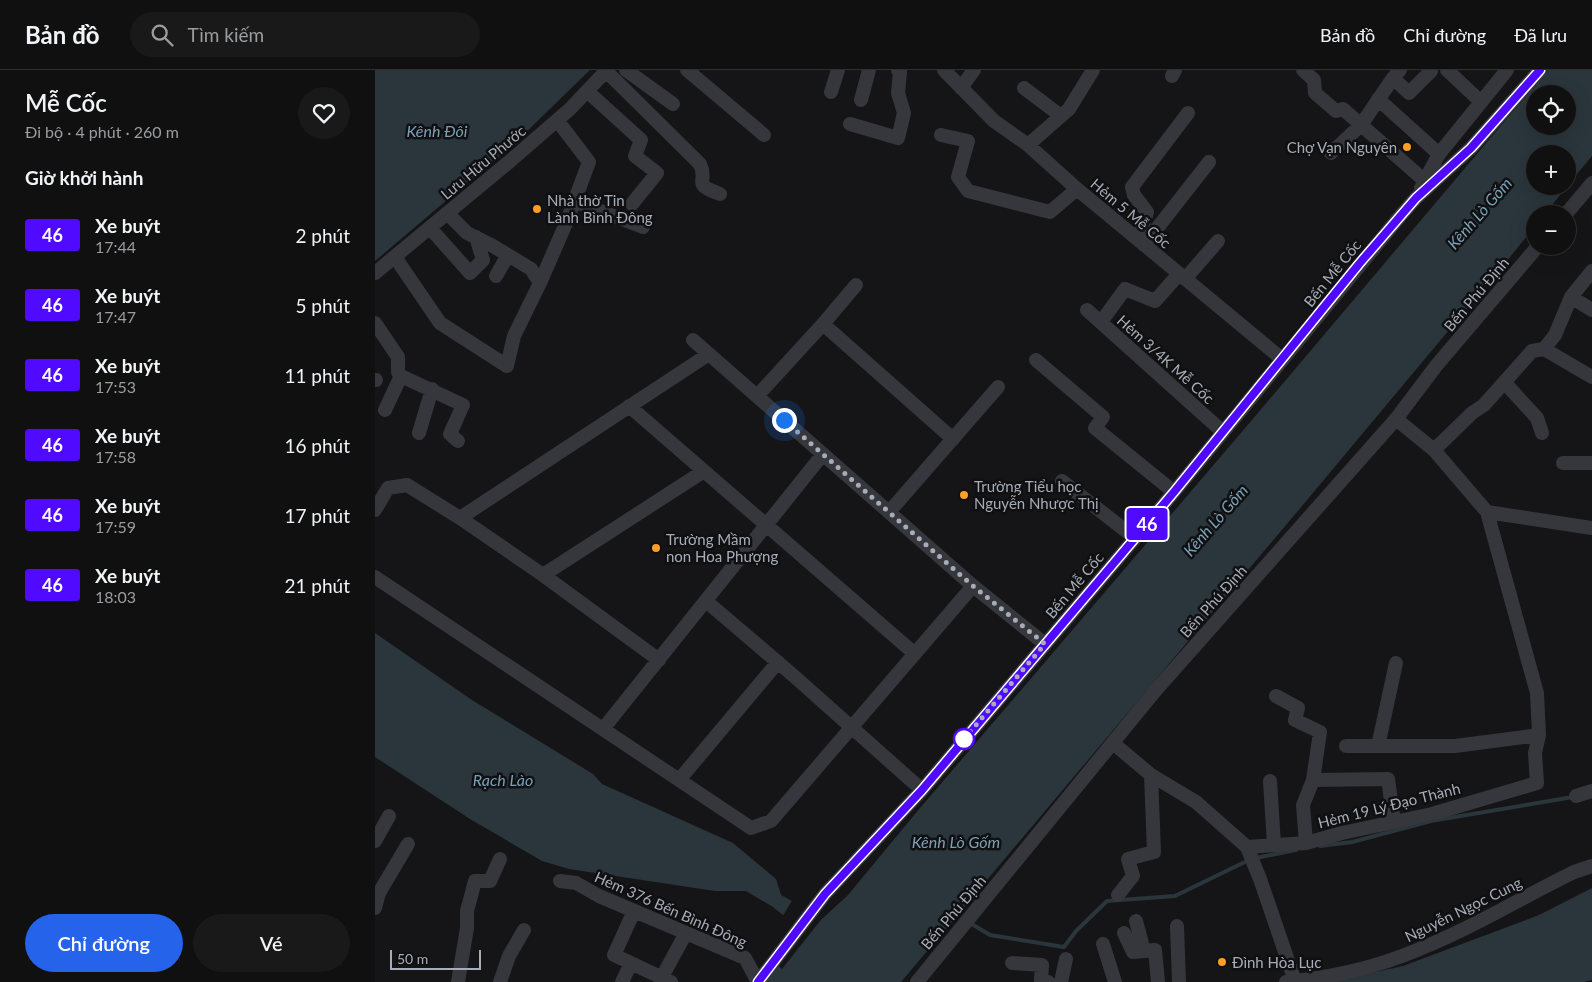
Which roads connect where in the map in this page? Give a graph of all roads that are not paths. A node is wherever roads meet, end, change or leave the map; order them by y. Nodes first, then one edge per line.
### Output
1 (626, 70) edge
2 (687, 70) edge
3 (838, 70) edge
4 (869, 70) edge
5 (898, 70) edge
6 (943, 70) edge
7 (975, 70) edge
8 (1093, 70) edge
9 (1303, 70) edge
10 (1447, 70) edge
11 (1507, 70) edge
12 (1540, 70) edge
13 (607, 71) edge
14 (1431, 71) edge
15 (1396, 74) edge
16 (961, 88) junction
17 (1023, 88) dead end
18 (587, 91) junction
19 (831, 92) dead end
20 (1378, 99) junction
21 (861, 100) dead end
22 (1481, 102) junction
23 (673, 104) dead end
24 (1188, 113) dead end
25 (1061, 116) junction
26 (557, 120) junction
27 (850, 124) dead end
28 (1361, 125) junction
29 (941, 134) dead end
30 (1454, 134) junction
31 (764, 135) dead end
32 (1029, 145) junction
33 (1471, 148) junction
34 (1331, 153) dead end
35 (1439, 154) junction
36 (1209, 162) dead end
37 (1425, 181) junction
38 (1592, 183) edge
39 (1077, 189) junction
40 (720, 194) dead end
41 (1416, 198) junction
42 (574, 201) junction
43 (632, 204) dead end
44 (1574, 205) edge
45 (447, 214) junction
46 (643, 227) dead end
47 (430, 228) junction
48 (476, 237) junction
49 (1218, 241) dead end
50 (1141, 243) junction
51 (1530, 255) edge
52 (508, 256) junction
53 (395, 257) junction
54 (1592, 271) edge
55 (375, 273) edge
56 (496, 276) dead end
57 (1182, 276) junction
58 (540, 283) junction
59 (856, 285) dead end
60 (1571, 297) junction
61 (1087, 310) dead end
62 (1592, 310) edge
63 (1101, 322) junction
64 (375, 323) edge
65 (823, 324) junction
66 (693, 340) dead end
67 (1544, 349) junction
68 (709, 354) junction
69 (1282, 359) junction
70 (1037, 360) dead end
71 (401, 376) junction
72 (1592, 377) edge
73 (1505, 383) junction
74 (999, 387) dead end
75 (431, 389) junction
76 (757, 396) junction
77 (629, 406) junction
78 (385, 410) dead end
79 (1396, 419) junction
80 (1223, 432) junction
81 (419, 433) dead end
82 (1542, 433) dead end
83 (953, 440) junction
84 (459, 441) dead end
85 (1434, 450) junction
86 (823, 454) junction
87 (1563, 463) dead end
88 (1592, 463) edge
89 (704, 471) junction
90 (1062, 481) dead end
91 (1174, 492) junction
92 (375, 510) edge
93 (889, 512) junction
94 (1487, 512) junction
95 (460, 518) junction
96 (766, 526) junction
97 (1592, 528) edge
98 (1135, 538) junction
99 (543, 575) junction
100 (375, 577) edge
101 (973, 586) junction
102 (706, 601) junction
103 (1045, 644) junction
104 (915, 654) junction
105 (659, 660) junction
106 (778, 662) junction
107 (1396, 663) dead end
108 (1276, 696) dead end
109 (852, 728) junction
110 (603, 729) junction
111 (1539, 735) junction
112 (1113, 743) junction
113 (1346, 746) dead end
114 (1378, 746) junction
115 (1151, 775) junction
116 (679, 780) junction
117 (1313, 780) junction
118 (1270, 781) dead end
119 (922, 790) junction
120 (1592, 792) edge
121 (1576, 796) dead end
122 (389, 816) dead end
123 (1394, 822) junction
124 (375, 842) edge
125 (1306, 843) junction
126 (408, 844) dead end
127 (1274, 845) junction
128 (1247, 847) junction
129 (500, 859) dead end
130 (1592, 866) edge
131 (560, 881) dead end
132 (1119, 895) dead end
133 (375, 908) edge
134 (634, 911) junction
135 (1136, 921) dead end
136 (1177, 926) dead end
137 (524, 930) dead end
138 (686, 933) junction
139 (1124, 933) dead end
140 (1103, 944) dead end
141 (1144, 951) junction
142 (1065, 959) dead end
143 (1012, 963) dead end
144 (631, 964) junction
145 (666, 980) edge
146 (458, 982) edge
147 (500, 982) edge
148 (622, 982) edge
149 (758, 982) edge
150 (917, 982) edge
151 (1048, 982) edge
152 (1061, 982) edge
153 (1115, 982) edge
154 (1158, 982) edge
155 (1179, 982) edge
156 (1290, 982) edge

1 - 23 street
2 - 31 street
3 - 19 street
4 - 21 street
5 - 27 street
6 - 16 street, Hẻm 5 Mễ Cốc
7 - 16 street
8 - 25 street
9 - 28 street
10 - 22 street
11 - 22 street, Bến Mễ Cốc
12 - 33 street, Bến Mễ Cốc
13 - 18 street, Lưu Hữu Phước
13 - 40 street
14 - 15 street
15 - 20 street
16 - 32 street, Hẻm 5 Mễ Cốc
17 - 25 street
18 - 26 street, Lưu Hữu Phước
18 - 43 street
20 - 28 street
20 - 35 street
22 - 30 street, Bến Mễ Cốc
24 - 50 street
25 - 32 street
26 - 42 street
26 - 45 street, Lưu Hữu Phước
28 - 34 street
28 - 37 street
29 - 39 street
30 - 33 street
30 - 35 street, Bến Mễ Cốc
32 - 39 street, Hẻm 5 Mễ Cốc
33 - 41 street, Bến Mễ Cốc
35 - 37 street, Bến Mễ Cốc
36 - 50 street
37 - 41 street, Bến Mễ Cốc
38 - 44 street
39 - 50 street, Hẻm 5 Mễ Cốc
41 - 69 street, Bến Mễ Cốc
42 - 46 street
42 - 58 street
45 - 47 street, Lưu Hữu Phước
45 - 48 street
47 - 48 street
47 - 53 street, Lưu Hữu Phước
48 - 52 street
49 - 57 street
50 - 57 street, Hẻm 5 Mễ Cốc
51 - 79 street, Bến Phú Định
52 - 56 street
52 - 58 street
53 - 55 street, Lưu Hữu Phước
53 - 58 street
54 - 60 street
57 - 63 street
57 - 69 street, Hẻm 5 Mễ Cốc
59 - 65 street
60 - 62 street
60 - 67 street
61 - 63 street, Hẻm 3/4K Mễ Cốc
63 - 80 street, Hẻm 3/4K Mễ Cốc
64 - 71 street
65 - 76 street
65 - 83 street
66 - 68 street
67 - 72 street
67 - 73 street
68 - 76 street
68 - 77 street
69 - 80 street, Bến Mễ Cốc
70 - 91 street
71 - 75 street
71 - 78 street
73 - 82 street
73 - 85 street
74 - 83 street
75 - 81 street
75 - 84 street
76 - 86 street
77 - 89 street
77 - 95 street
79 - 85 street
79 - 112 street, Bến Phú Định
80 - 91 street, Bến Mễ Cốc
83 - 93 street
85 - 94 street
86 - 93 street
86 - 96 street
87 - 88 street
89 - 96 street
89 - 99 street
90 - 98 street
91 - 98 street, Bến Mễ Cốc
92 - 95 street
93 - 101 street
94 - 97 street
94 - 111 street
95 - 99 street
96 - 102 street
96 - 104 street
98 - 103 street, Bến Mễ Cốc
99 - 105 street
100 - 110 street
101 - 103 street
101 - 104 street
102 - 105 street
102 - 106 street
103 - 119 street, Bến Mễ Cốc
104 - 109 street
105 - 110 street
106 - 109 street
106 - 116 street
107 - 114 street
108 - 117 street
109 - 116 street
109 - 119 street
110 - 116 street
111 - 114 street
111 - 123 street, Hẻm 19 Lý Đạo Thành
112 - 115 street
112 - 150 street, Bến Phú Định
113 - 114 street
115 - 128 street
115 - 132 street
117 - 123 street
117 - 125 street
118 - 127 street
119 - 149 street, Bến Mễ Cốc
120 - 121 street
122 - 124 street
123 - 125 street, Hẻm 19 Lý Đạo Thành
125 - 127 street, Hẻm 19 Lý Đạo Thành
126 - 133 street
127 - 128 street, Hẻm 19 Lý Đạo Thành
128 - 156 street
129 - 146 street
130 - 156 street, Nguyễn Ngọc Cung
131 - 134 street, Hẻm 376 Bến Bình Đông
134 - 138 street, Hẻm 376 Bến Bình Đông
134 - 144 street
135 - 141 street
136 - 155 street
137 - 147 street
138 - 145 street
138 - 149 street, Hẻm 376 Bến Bình Đông
139 - 141 street
140 - 153 street
141 - 154 street
142 - 152 street
143 - 151 street
144 - 145 street
144 - 148 street

